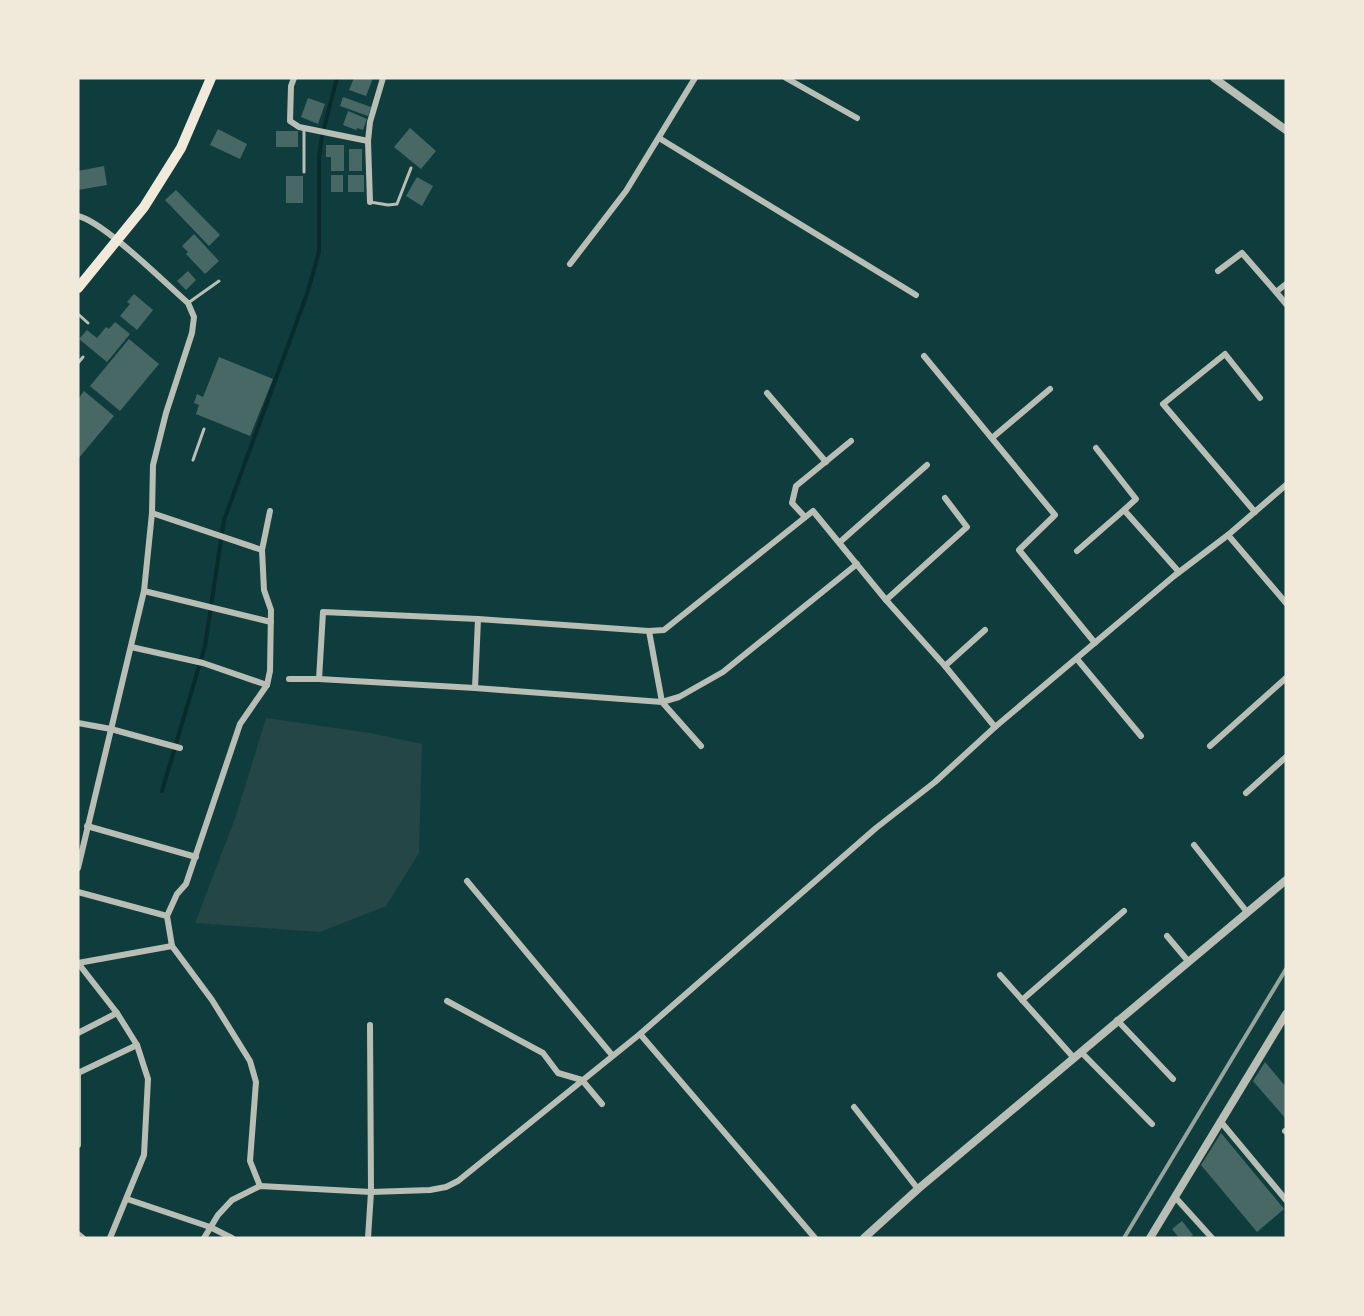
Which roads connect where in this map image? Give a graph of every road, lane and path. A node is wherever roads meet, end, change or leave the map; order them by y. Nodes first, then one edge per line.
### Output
1 (211, 78) edge
2 (294, 78) edge
3 (383, 78) edge
4 (695, 78) edge
5 (786, 78) edge
6 (1214, 78) edge
7 (857, 118) dead end
8 (304, 128) junction
9 (1286, 130) edge
10 (659, 138) junction
11 (368, 141) junction
12 (411, 168) dead end
13 (304, 172) dead end
14 (370, 202) joint
15 (78, 216) edge
16 (118, 241) junction
17 (570, 264) dead end
18 (1218, 272) dead end
19 (219, 281) dead end
20 (1286, 284) edge
21 (78, 288) edge
22 (1276, 292) junction
23 (916, 296) dead end
24 (188, 303) junction
25 (1286, 304) edge
26 (78, 314) edge
27 (88, 323) dead end
28 (924, 356) dead end
29 (83, 357) dead end
30 (78, 363) edge
31 (1050, 388) dead end
32 (767, 393) dead end
33 (1260, 398) dead end
34 (204, 429) dead end
35 (992, 438) junction
36 (851, 441) dead end
37 (1096, 448) dead end
38 (193, 460) dead end
39 (826, 462) junction
40 (927, 465) dead end
41 (1286, 485) edge
42 (945, 498) dead end
43 (270, 510) dead end
44 (1124, 510) junction
45 (1255, 512) junction
46 (152, 513) junction
47 (805, 517) junction
48 (1228, 535) junction
49 (840, 542) junction
50 (262, 550) junction
51 (1077, 551) dead end
52 (857, 564) junction
53 (1179, 572) junction
54 (144, 591) junction
55 (886, 600) junction
56 (1286, 603) edge
57 (478, 619) junction
58 (271, 622) junction
59 (985, 630) dead end
60 (649, 631) junction
61 (1095, 643) junction
62 (131, 647) junction
63 (1077, 659) junction
64 (945, 666) junction
65 (1286, 678) edge
66 (289, 679) dead end
67 (319, 679) junction
68 (267, 686) junction
69 (475, 687) junction
70 (662, 702) junction
71 (78, 723) edge
72 (995, 727) junction
73 (111, 729) junction
74 (1141, 736) dead end
75 (701, 746) dead end
76 (1210, 746) dead end
77 (180, 748) dead end
78 (1286, 757) edge
79 (1246, 793) dead end
80 (87, 826) junction
81 (1194, 845) dead end
82 (196, 857) junction
83 (78, 868) edge
84 (1286, 880) edge
85 (467, 881) dead end
86 (78, 892) edge
87 (1124, 911) dead end
88 (1247, 912) junction
89 (167, 916) junction
90 (1167, 936) dead end
91 (172, 946) junction
92 (1188, 962) junction
93 (78, 963) edge
94 (1000, 975) dead end
95 (1022, 1000) junction
96 (447, 1001) dead end
97 (117, 1013) junction
98 (1286, 1014) edge
99 (1117, 1020) junction
100 (370, 1025) dead end
101 (78, 1033) edge
102 (640, 1034) junction
103 (137, 1045) junction
104 (612, 1055) junction
105 (1077, 1055) junction
106 (78, 1073) edge
107 (1173, 1079) dead end
108 (582, 1080) junction
109 (602, 1104) dead end
110 (854, 1107) dead end
111 (1221, 1122) junction
112 (1152, 1124) dead end
113 (78, 1145) edge
114 (260, 1186) junction
115 (918, 1189) junction
116 (371, 1192) junction
117 (1175, 1197) junction
118 (127, 1199) junction
119 (1286, 1200) edge
120 (210, 1227) junction
121 (78, 1234) edge
122 (83, 1238) edge
123 (110, 1238) edge
124 (204, 1238) edge
125 (232, 1238) edge
126 (368, 1238) edge
127 (815, 1238) edge
128 (864, 1238) edge
129 (1150, 1238) edge
130 (1212, 1238) edge

1 - 16 main road
2 - 8 street
3 - 11 street
4 - 10 street
5 - 7 street
6 - 9 street
8 - 11 street
8 - 13 lane
10 - 17 street
10 - 23 street
11 - 14 street
12 - 14 lane
15 - 16 street
16 - 21 main road
16 - 24 street
18 - 22 street
19 - 24 lane
20 - 22 street
22 - 25 street
24 - 46 street
26 - 27 lane
28 - 35 street
29 - 30 lane
31 - 35 street
32 - 39 street
33 - 45 street
34 - 38 lane
35 - 61 street
36 - 39 street
37 - 44 street
39 - 47 street
40 - 49 street
41 - 45 street
42 - 55 street
43 - 50 street
44 - 51 street
44 - 53 street
45 - 48 street
46 - 50 street
46 - 54 street
47 - 49 street
47 - 60 street
48 - 53 street
48 - 56 street
49 - 52 street
50 - 58 street
52 - 55 street
52 - 70 street
53 - 61 street
54 - 58 street
54 - 62 street
55 - 64 street
57 - 60 street
57 - 67 street
57 - 69 street
58 - 68 street
59 - 64 street
60 - 70 street
61 - 63 street
62 - 68 street
62 - 73 street
63 - 72 street
63 - 74 street
64 - 72 street
65 - 76 street
66 - 67 street
67 - 69 street
68 - 82 street
69 - 70 street
70 - 75 street
71 - 73 street
72 - 102 street
73 - 77 street
73 - 80 street
78 - 79 street
80 - 82 street
80 - 83 street
81 - 88 street
82 - 89 street
84 - 88 street
85 - 104 street
86 - 89 street
87 - 95 street
88 - 92 street
89 - 91 street
90 - 92 street
91 - 93 street
91 - 114 street
92 - 99 street
93 - 97 street
94 - 95 street
95 - 105 street
96 - 108 street
97 - 101 street
97 - 103 street
98 - 111 street
99 - 105 street
99 - 107 street
100 - 116 street
102 - 104 street
102 - 127 street
103 - 106 street
103 - 118 street
104 - 108 street
105 - 112 street
105 - 115 street
106 - 113 street
108 - 109 street
108 - 116 street
110 - 115 street
111 - 117 street
111 - 119 street
114 - 116 street
114 - 120 street
115 - 128 street
116 - 126 street
117 - 129 street
117 - 130 street
118 - 120 street
118 - 123 street
120 - 124 street
120 - 125 street
121 - 122 street

